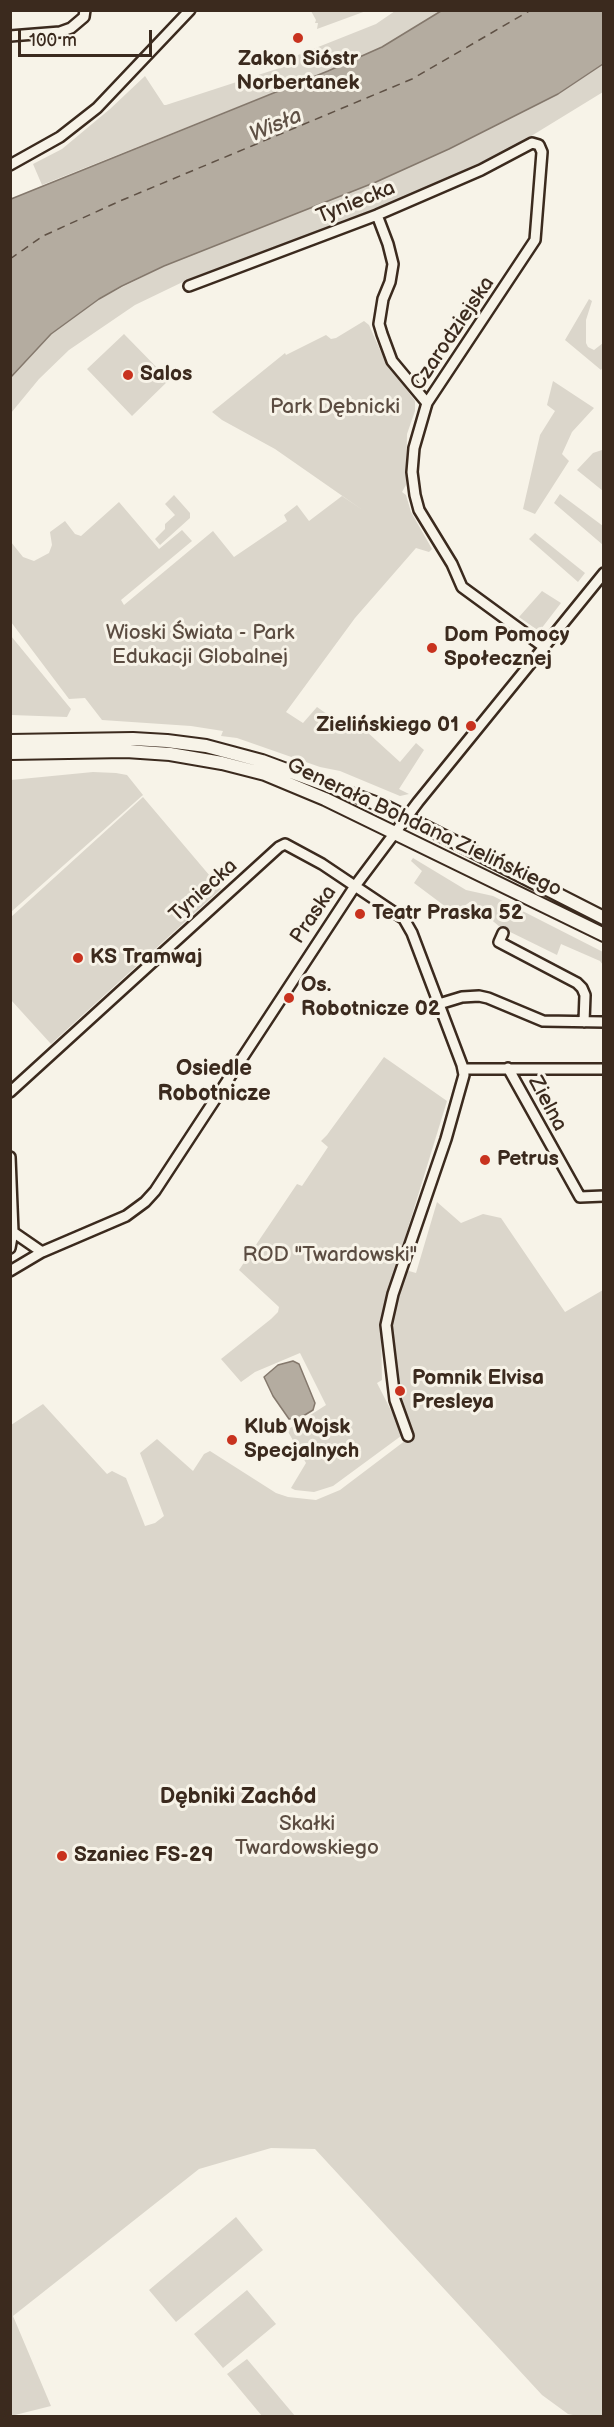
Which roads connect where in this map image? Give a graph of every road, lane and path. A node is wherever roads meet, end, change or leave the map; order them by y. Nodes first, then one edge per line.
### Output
1 (85, 10) edge
2 (190, 10) edge
3 (10, 36) edge
4 (532, 143) joint
5 (10, 165) edge
6 (376, 215) junction
7 (189, 286) dead end
8 (427, 403) junction
9 (603, 573) edge
10 (544, 647) junction
11 (10, 741) edge
12 (10, 753) edge
13 (406, 817) junction
14 (395, 832) junction
15 (355, 886) junction
16 (603, 918) edge
17 (503, 933) dead end
18 (603, 935) edge
19 (439, 1004) junction
20 (584, 1022) junction
21 (603, 1022) edge
22 (508, 1068) junction
23 (463, 1069) junction
24 (603, 1070) edge
25 (10, 1092) edge
26 (10, 1157) edge
27 (603, 1196) edge
28 (13, 1232) junction
29 (10, 1248) edge
30 (42, 1252) junction
31 (11, 1271) edge
32 (408, 1436) dead end

1 - 3 street
2 - 5 street
4 - 6 street, Tyniecka
4 - 8 street, Czarodziejska
6 - 7 street, Tyniecka
6 - 8 street
8 - 10 street, Czarodziejska
9 - 10 street, Praska
10 - 13 street, Praska
11 - 13 main road, Generała Bohdana Zielińskiego
12 - 14 main road, Generała Bohdana Zielińskiego
13 - 14 street, Praska
13 - 16 main road, Generała Bohdana Zielińskiego
14 - 15 street, Praska
14 - 18 main road, Generała Bohdana Zielińskiego
15 - 19 street
15 - 25 street, Tyniecka
15 - 30 street, Praska
17 - 20 street
19 - 20 street
19 - 23 street
20 - 21 street
22 - 23 street, Zielna
22 - 24 street, Zielna
22 - 27 street, Zielna
23 - 32 street
26 - 28 street
28 - 29 street
28 - 30 street
30 - 31 street, Praska

